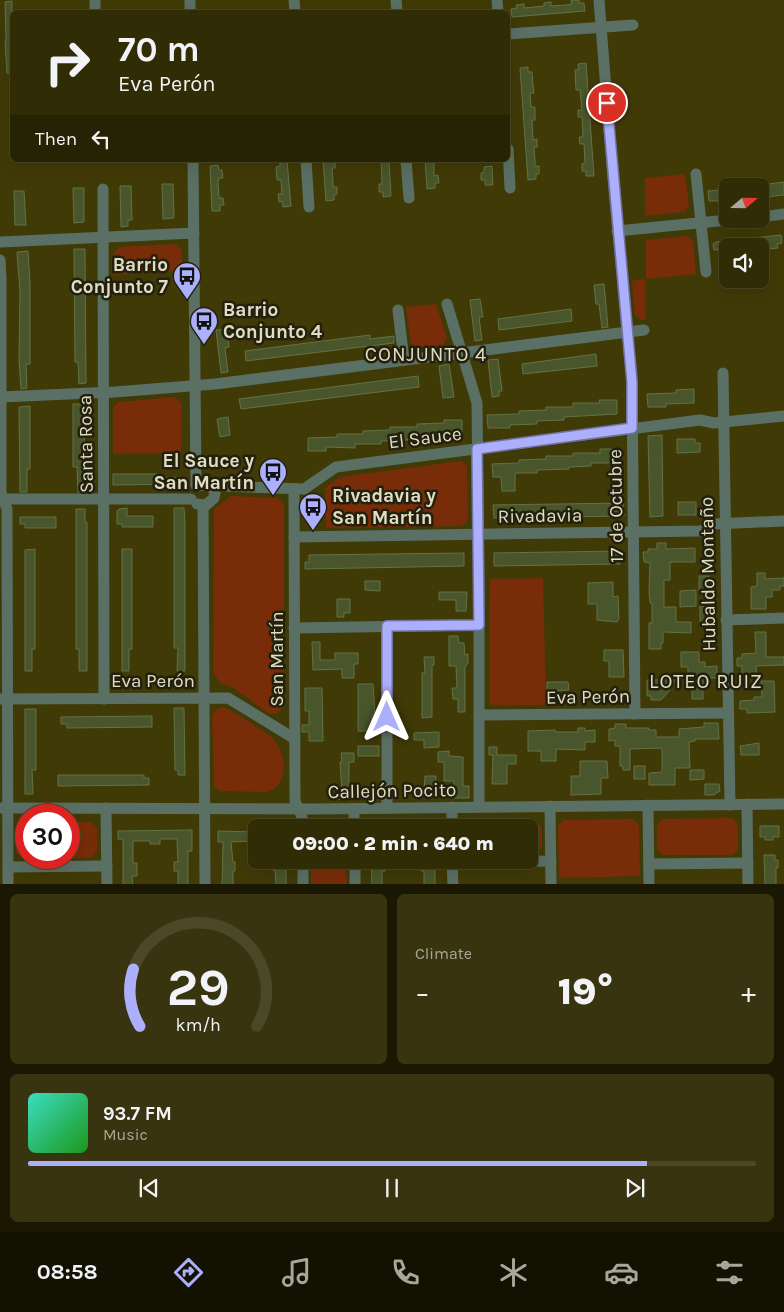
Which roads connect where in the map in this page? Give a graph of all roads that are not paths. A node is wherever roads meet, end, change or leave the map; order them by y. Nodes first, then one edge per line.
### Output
1 (599, 0) edge
2 (633, 25) dead end
3 (601, 28) junction
4 (510, 34) edge
5 (193, 162) edge
6 (306, 162) edge
7 (406, 162) edge
8 (509, 162) edge
9 (696, 174) dead end
10 (510, 188) dead end
11 (103, 189) dead end
12 (408, 198) dead end
13 (309, 208) dead end
14 (784, 214) edge
15 (769, 215) edge
16 (719, 221) edge
17 (701, 223) junction
18 (617, 231) junction
19 (194, 233) junction
20 (103, 238) junction
21 (0, 242) edge
22 (0, 260) edge
23 (706, 272) dead end
24 (447, 304) dead end
25 (398, 310) dead end
26 (644, 330) dead end
27 (627, 332) junction
28 (462, 353) junction
29 (404, 360) junction
30 (722, 373) dead end
31 (195, 385) junction
32 (103, 393) junction
33 (1, 397) edge
34 (784, 416) edge
35 (723, 422) junction
36 (632, 428) junction
37 (477, 449) junction
38 (196, 485) junction
39 (210, 485) junction
40 (294, 489) junction
41 (104, 499) junction
42 (191, 499) junction
43 (2, 500) edge
44 (203, 506) junction
45 (784, 521) edge
46 (725, 524) junction
47 (634, 532) junction
48 (479, 534) junction
49 (294, 537) junction
50 (784, 618) edge
51 (726, 620) junction
52 (479, 625) junction
53 (387, 626) junction
54 (294, 628) junction
55 (203, 698) junction
56 (4, 699) edge
57 (104, 699) junction
58 (728, 713) junction
59 (635, 714) junction
60 (479, 715) junction
61 (295, 739) junction
62 (730, 804) junction
63 (747, 804) junction
64 (784, 804) edge
65 (648, 805) junction
66 (550, 806) junction
67 (452, 807) junction
68 (479, 807) junction
69 (4, 808) edge
70 (106, 808) junction
71 (204, 808) junction
72 (298, 808) junction
73 (354, 808) junction
74 (387, 808) junction
75 (302, 819) edge
76 (354, 819) edge
77 (452, 819) edge
78 (538, 861) edge
79 (551, 861) junction
80 (748, 863) junction
81 (649, 864) junction
82 (106, 866) junction
83 (8, 867) junction
84 (303, 869) edge
85 (355, 869) edge
86 (452, 869) edge
87 (8, 884) edge
88 (107, 884) edge
89 (205, 884) edge
90 (303, 884) edge
91 (355, 884) edge
92 (453, 884) edge
93 (551, 884) edge
94 (649, 884) edge
95 (748, 884) edge

1 - 3 street, 17 de Octubre
2 - 3 street
3 - 4 street
3 - 18 street, 17 de Octubre
5 - 19 street
6 - 13 street
7 - 12 street
8 - 10 street
9 - 17 street
11 - 20 street, Santa Rosa
14 - 15 street
16 - 17 street
17 - 18 street
17 - 23 street
18 - 27 street, 17 de Octubre
19 - 20 street
19 - 31 street
20 - 21 street
20 - 32 street, Santa Rosa
22 - 33 street
24 - 28 street
25 - 29 street
26 - 27 street
27 - 28 street
27 - 36 street, 17 de Octubre
28 - 29 street
28 - 37 street
29 - 31 street
30 - 35 street, Hubaldo Montaño
31 - 32 street
31 - 38 street
32 - 33 street
32 - 41 street, Santa Rosa
33 - 43 street
34 - 35 street, El Sauce
35 - 36 street, El Sauce
35 - 46 street, Hubaldo Montaño
36 - 37 street, El Sauce
36 - 47 street, 17 de Octubre
37 - 40 street, El Sauce
37 - 48 street
38 - 39 street, El Sauce
38 - 42 street
39 - 40 street, El Sauce
39 - 44 street
40 - 49 street, San Martín
41 - 42 street
41 - 43 street
41 - 57 street, Santa Rosa
42 - 44 street
43 - 56 street
44 - 55 street
45 - 46 street, Rivadavia
46 - 47 street, Rivadavia
46 - 51 street, Hubaldo Montaño
47 - 48 street, Rivadavia
47 - 59 street, 17 de Octubre
48 - 49 street, Rivadavia
48 - 52 street
49 - 54 street, San Martín
50 - 51 street
51 - 58 street, Hubaldo Montaño
52 - 53 street
52 - 60 street
53 - 54 street
53 - 74 street
54 - 61 street, San Martín
55 - 57 street, Eva Perón
55 - 61 street, Eva Perón
55 - 71 street
56 - 57 street, Eva Perón
56 - 69 street
58 - 59 street, Eva Perón
58 - 62 street, Hubaldo Montaño
59 - 60 street, Eva Perón
60 - 68 street
61 - 72 street, San Martín
62 - 63 street, Callejón Pocito
62 - 65 street, Callejón Pocito
63 - 64 street, Callejón Pocito
63 - 80 street
65 - 66 street, Callejón Pocito
65 - 81 street
66 - 68 street, Callejón Pocito
66 - 79 street
67 - 68 street, Callejón Pocito
67 - 74 street, Callejón Pocito
67 - 77 street
69 - 70 street, Callejón Pocito
69 - 83 street
70 - 71 street, Callejón Pocito
70 - 82 street
71 - 72 street, Callejón Pocito
71 - 89 street
72 - 73 street, Callejón Pocito
72 - 75 street, San Martín
73 - 74 street, Callejón Pocito
73 - 76 street
78 - 79 street
79 - 93 street
80 - 81 street
80 - 95 street
81 - 94 street
82 - 83 street
82 - 88 street
83 - 87 street
84 - 90 street
85 - 91 street
86 - 92 street

